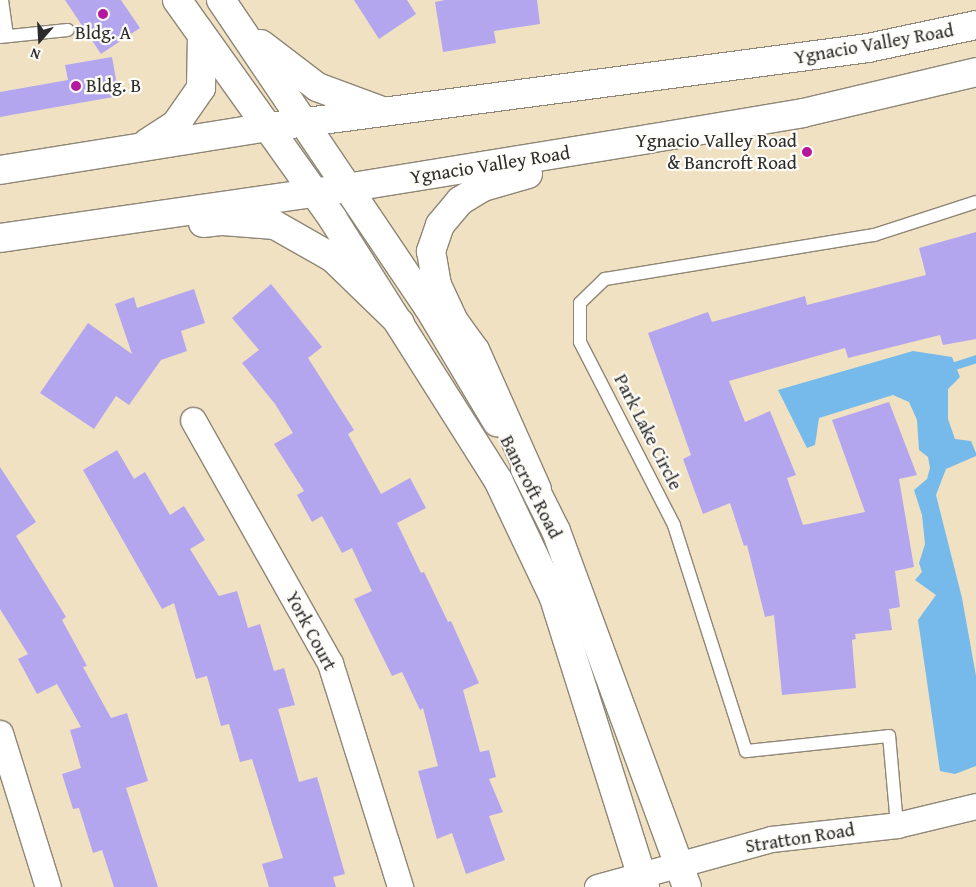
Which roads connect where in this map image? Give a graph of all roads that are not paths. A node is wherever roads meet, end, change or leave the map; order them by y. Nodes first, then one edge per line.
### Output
1 (2, 0) edge
2 (177, 0) edge
3 (221, 0) edge
4 (976, 25) edge
5 (241, 29) junction
6 (68, 30) dead end
7 (3, 36) edge
8 (202, 36) junction
9 (976, 72) edge
10 (385, 112) junction
11 (305, 122) junction
12 (269, 127) junction
13 (648, 139) junction
14 (138, 149) junction
15 (0, 170) edge
16 (346, 188) junction
17 (315, 193) junction
18 (976, 202) edge
19 (90, 224) junction
20 (0, 238) edge
21 (400, 323) junction
22 (193, 420) dead end
23 (537, 489) junction
24 (0, 733) edge
25 (976, 806) edge
26 (897, 825) junction
27 (684, 875) edge
28 (643, 881) edge
29 (48, 887) edge
30 (400, 887) edge
31 (597, 887) edge

1 - 7 lane
2 - 8 main road, Bancroft Road
3 - 5 main road, Bancroft Road
4 - 10 main road, Ygnacio Valley Road
5 - 10 main road
5 - 11 main road, Bancroft Road
6 - 7 lane
8 - 12 main road, Bancroft Road
8 - 14 main road
9 - 13 main road, Ygnacio Valley Road
10 - 11 main road, Ygnacio Valley Road
11 - 12 main road, Ygnacio Valley Road
11 - 16 main road, Bancroft Road
12 - 14 main road, Ygnacio Valley Road
12 - 17 main road, Bancroft Road
13 - 16 main road, Ygnacio Valley Road
13 - 23 main road
14 - 15 main road, Ygnacio Valley Road
16 - 17 main road, Ygnacio Valley Road
16 - 23 main road, Bancroft Road
17 - 19 main road, Ygnacio Valley Road
17 - 21 main road, Bancroft Road
18 - 26 lane, Park Lake Circle
19 - 20 main road, Ygnacio Valley Road
19 - 21 main road
21 - 28 main road, Bancroft Road
22 - 30 street, York Court
23 - 27 main road, Bancroft Road
24 - 29 street
25 - 26 street, Stratton Road
26 - 27 street, Stratton Road
27 - 28 street, Stratton Road
28 - 31 street, Stratton Road

